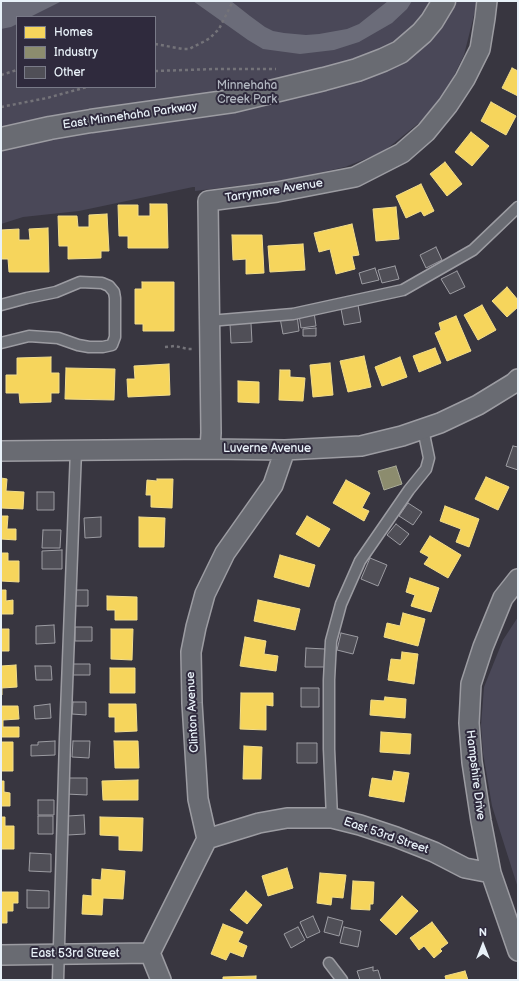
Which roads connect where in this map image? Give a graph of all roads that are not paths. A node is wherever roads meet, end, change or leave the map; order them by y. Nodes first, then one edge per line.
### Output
1 (444, 1) edge
2 (487, 1) edge
3 (1, 139) edge
4 (518, 207) edge
5 (1, 305) edge
6 (209, 321) junction
7 (1, 343) edge
8 (518, 379) edge
9 (423, 429) junction
10 (210, 449) junction
11 (76, 450) junction
12 (285, 450) junction
13 (1, 451) edge
14 (518, 579) edge
15 (332, 818) junction
16 (208, 839) junction
17 (491, 873) junction
18 (518, 952) edge
19 (150, 953) junction
20 (59, 954) junction
21 (1, 955) edge
22 (329, 963) dead end
23 (58, 980) edge
24 (161, 980) edge
25 (342, 980) edge

1 - 3 street, East Minnehaha Parkway
2 - 6 street, Tarrymore Avenue
4 - 6 lane
5 - 7 lane
6 - 10 street, Tarrymore Avenue
8 - 9 street, Luverne Avenue
9 - 12 street, Luverne Avenue
9 - 15 lane
10 - 11 street, Luverne Avenue
10 - 12 street, Luverne Avenue
11 - 13 street, Luverne Avenue
11 - 20 lane
12 - 16 street, Clinton Avenue
14 - 17 street, Hampshire Drive
15 - 16 street, East 53rd Street
15 - 17 street, East 53rd Street
16 - 19 street
17 - 18 street, Hampshire Drive
19 - 20 street, East 53rd Street
19 - 24 street
20 - 21 street, East 53rd Street
20 - 23 lane
22 - 25 lane

